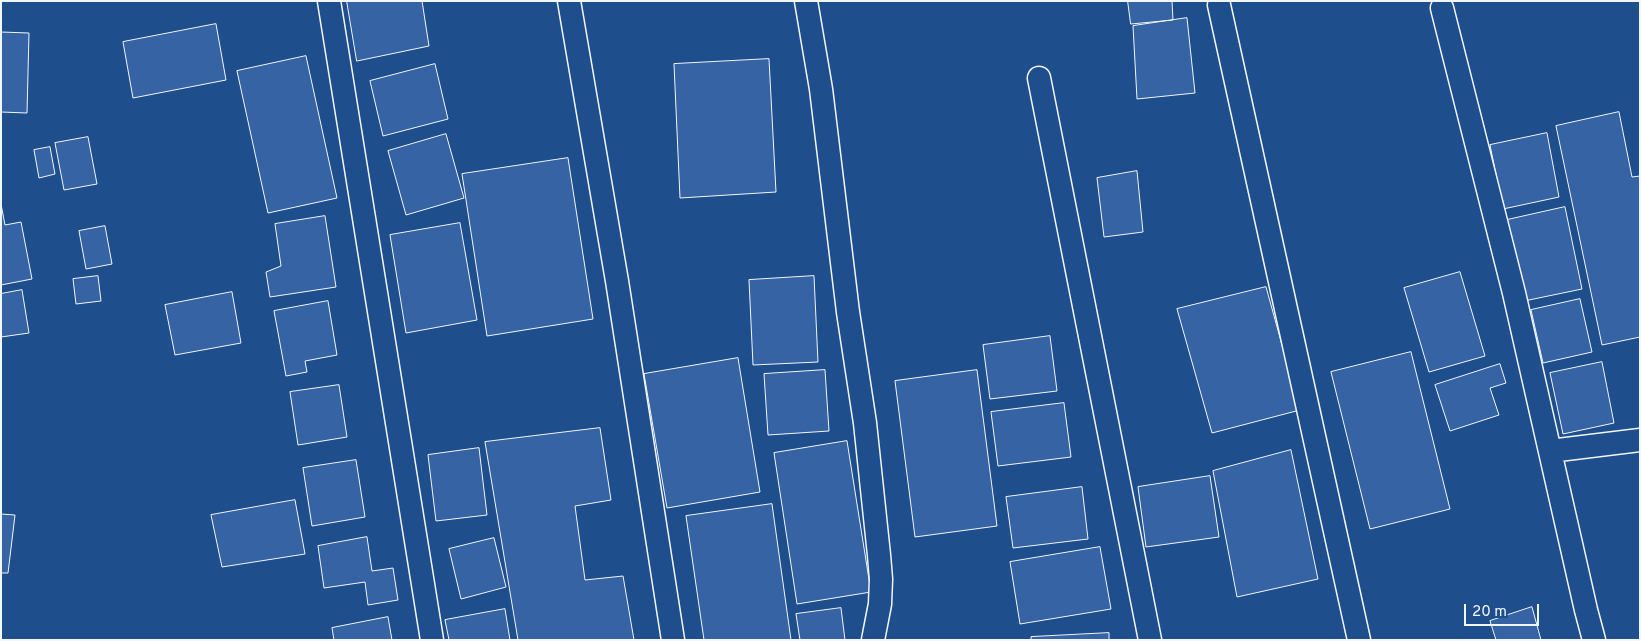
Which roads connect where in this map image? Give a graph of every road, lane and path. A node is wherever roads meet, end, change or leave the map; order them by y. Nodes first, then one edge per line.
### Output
1 (329, 1) edge
2 (569, 1) edge
3 (806, 1) edge
4 (1219, 5) dead end
5 (1442, 8) dead end
6 (1039, 78) dead end
7 (1640, 440) edge
8 (1550, 451) junction
9 (432, 640) edge
10 (672, 640) edge
11 (873, 640) edge
12 (1150, 640) edge
13 (1360, 640) edge
14 (1594, 640) edge

1 - 9 street
2 - 10 street
3 - 11 street
4 - 13 street
5 - 8 street
6 - 12 street
7 - 8 street
8 - 14 street

